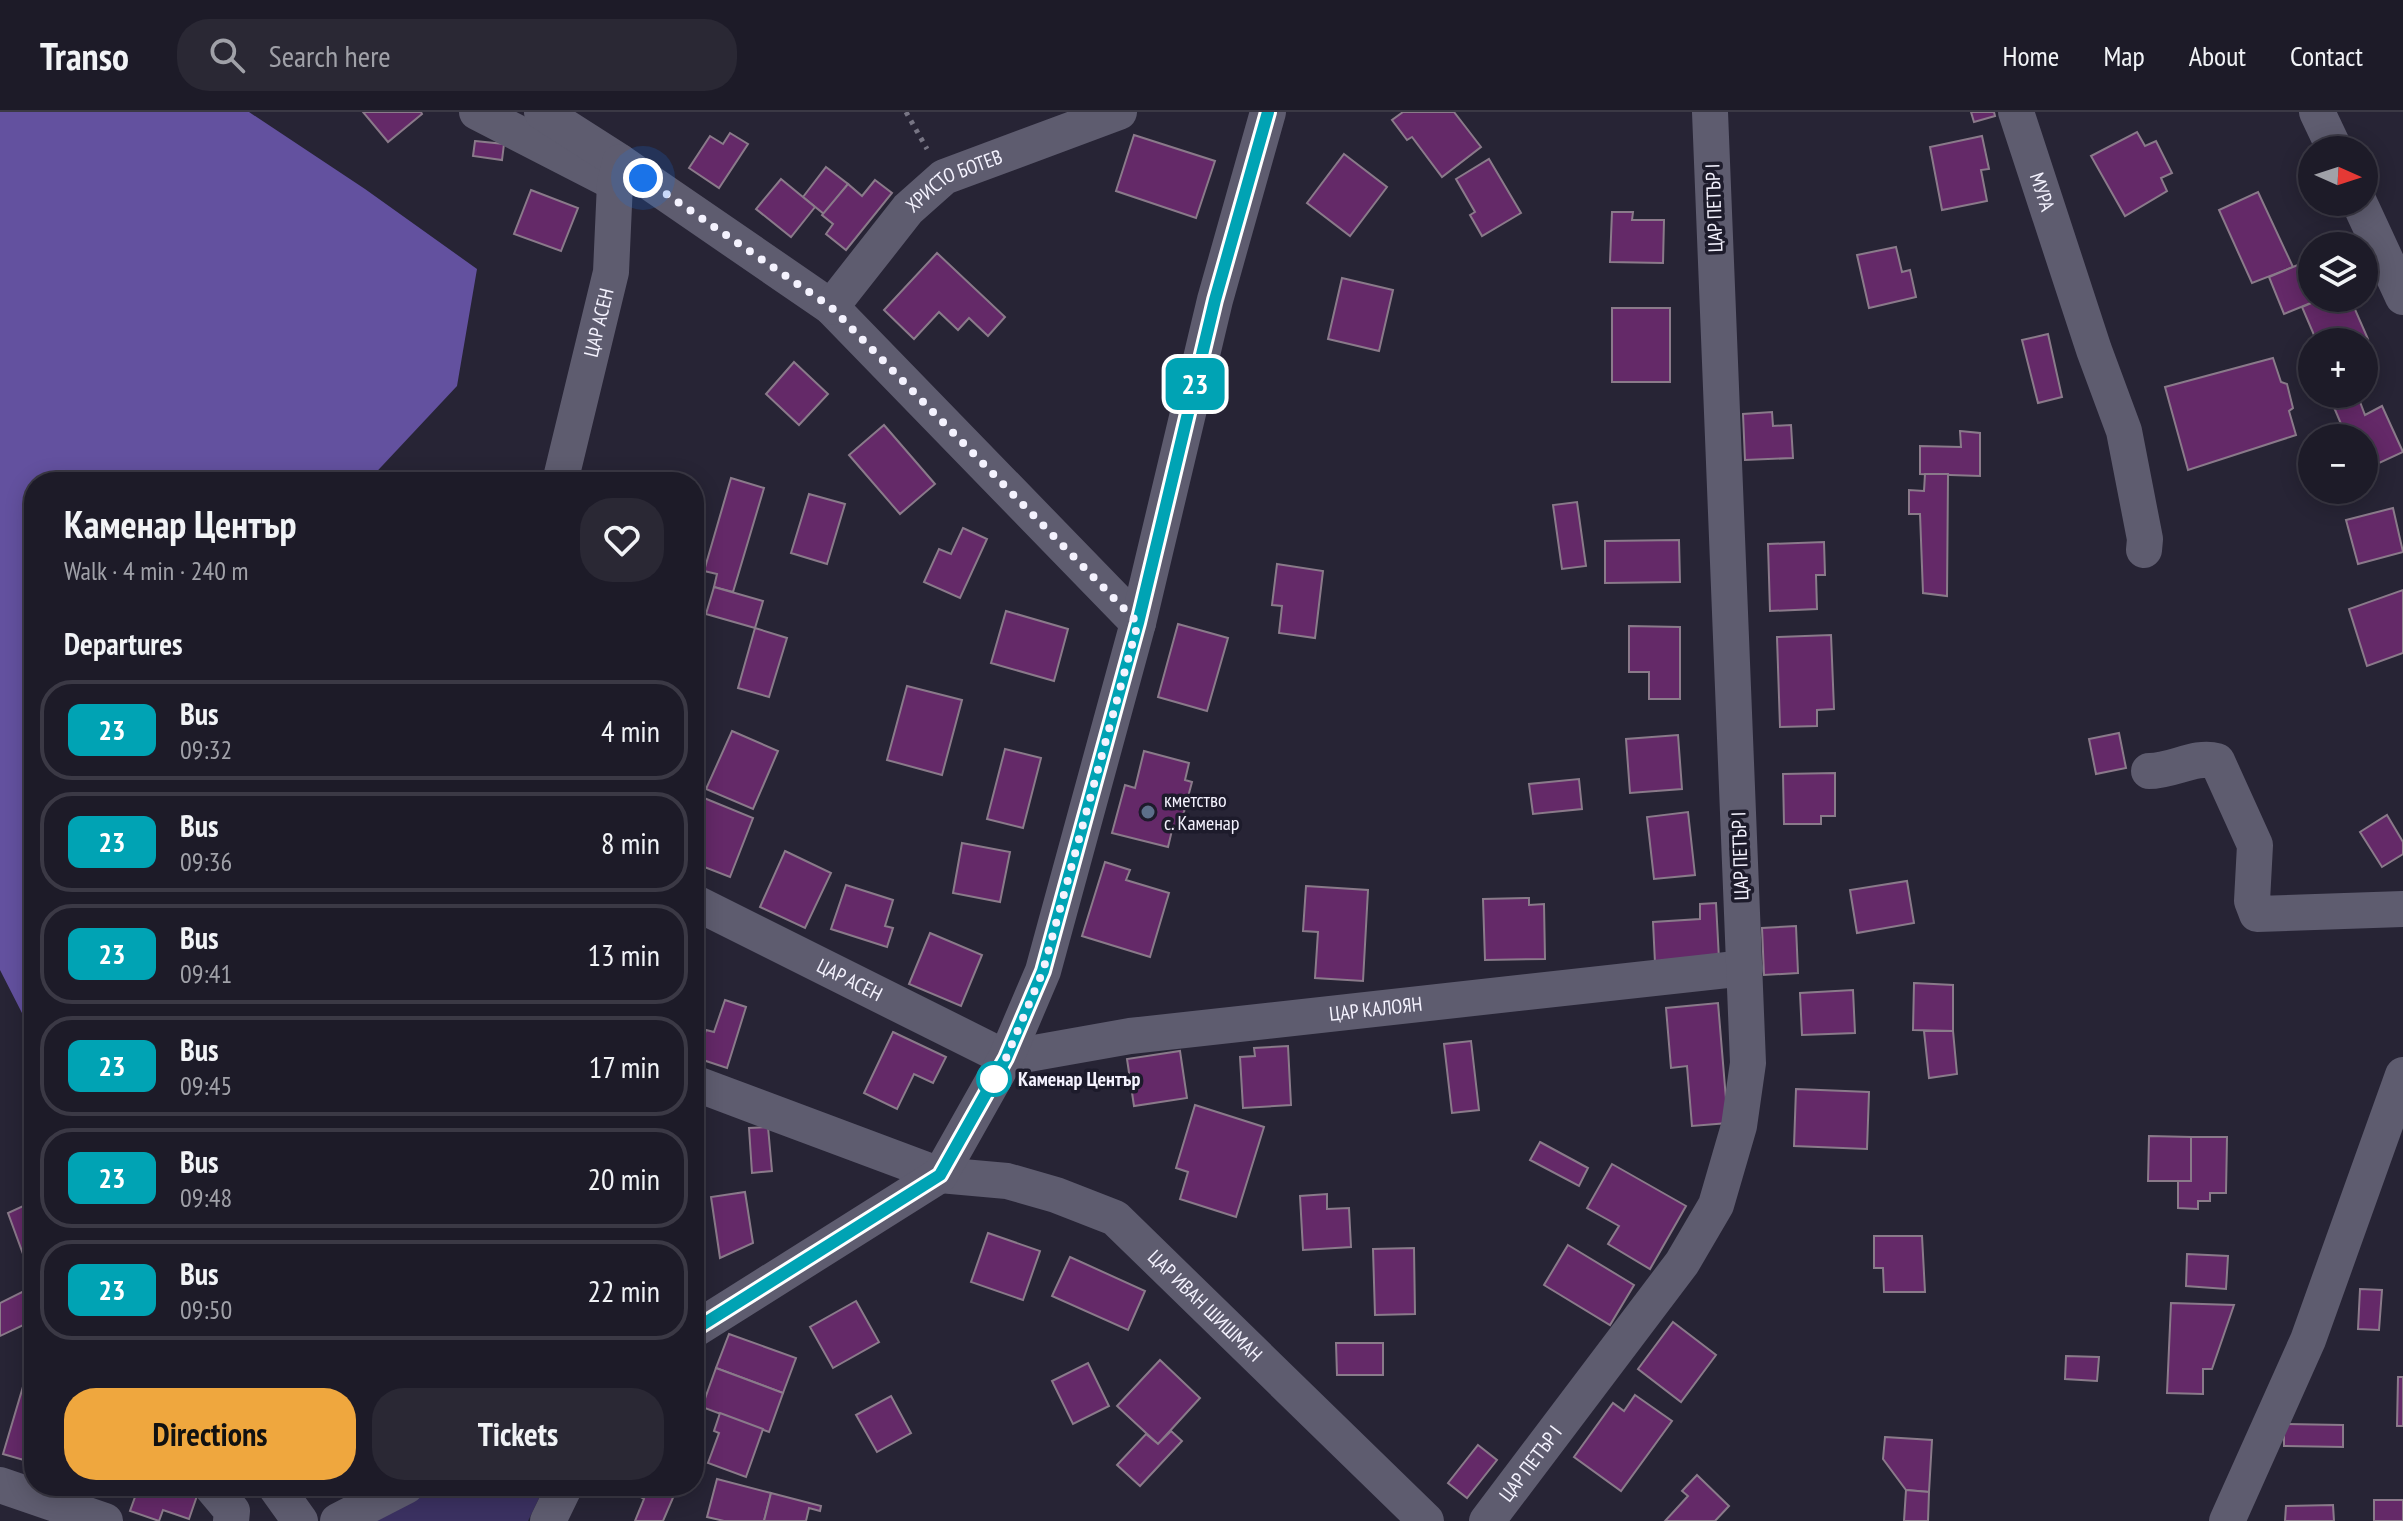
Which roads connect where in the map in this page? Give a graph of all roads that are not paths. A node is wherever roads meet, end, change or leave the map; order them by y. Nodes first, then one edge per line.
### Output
1 (477, 112) edge
2 (542, 112) edge
3 (1119, 112) edge
4 (1268, 112) edge
5 (1710, 112) edge
6 (2016, 112) edge
7 (2317, 112) edge
8 (2328, 136) edge
9 (617, 172) junction
10 (2365, 216) edge
11 (2403, 297) edge
12 (831, 307) junction
13 (562, 472) edge
14 (2144, 550) dead end
15 (1138, 623) junction
16 (2149, 771) dead end
17 (704, 907) edge
18 (2403, 909) edge
19 (1745, 968) junction
20 (1006, 1058) junction
21 (2403, 1075) edge
22 (704, 1087) edge
23 (940, 1175) junction
24 (704, 1324) edge
25 (0, 1485) edge
26 (24, 1493) edge
27 (32, 1496) edge
28 (219, 1496) edge
29 (282, 1496) edge
30 (387, 1496) edge
31 (560, 1496) edge
32 (105, 1521) edge
33 (231, 1521) edge
34 (300, 1521) edge
35 (338, 1521) edge
36 (548, 1521) edge
37 (1426, 1521) edge
38 (1487, 1521) edge
39 (2227, 1521) edge

1 - 9 street
2 - 9 street
3 - 12 street, ХРИСТО БОТЕВ
4 - 15 street
5 - 19 street, ЦАР ПЕТЪР I
6 - 14 street, МУРА
7 - 8 street
9 - 12 street
9 - 13 street, ЦАР АСЕН
10 - 11 street
12 - 15 street
15 - 20 street
16 - 18 street
17 - 20 street, ЦАР АСЕН
19 - 20 street, ЦАР КАЛОЯН
19 - 38 street, ЦАР ПЕТЪР I
20 - 23 street
21 - 39 street
22 - 23 street, ЦАР ИВАН ШИШМАН
23 - 24 street
23 - 37 street, ЦАР ИВАН ШИШМАН
25 - 26 street
27 - 32 street
28 - 33 street
29 - 34 street
30 - 35 street
31 - 36 street

